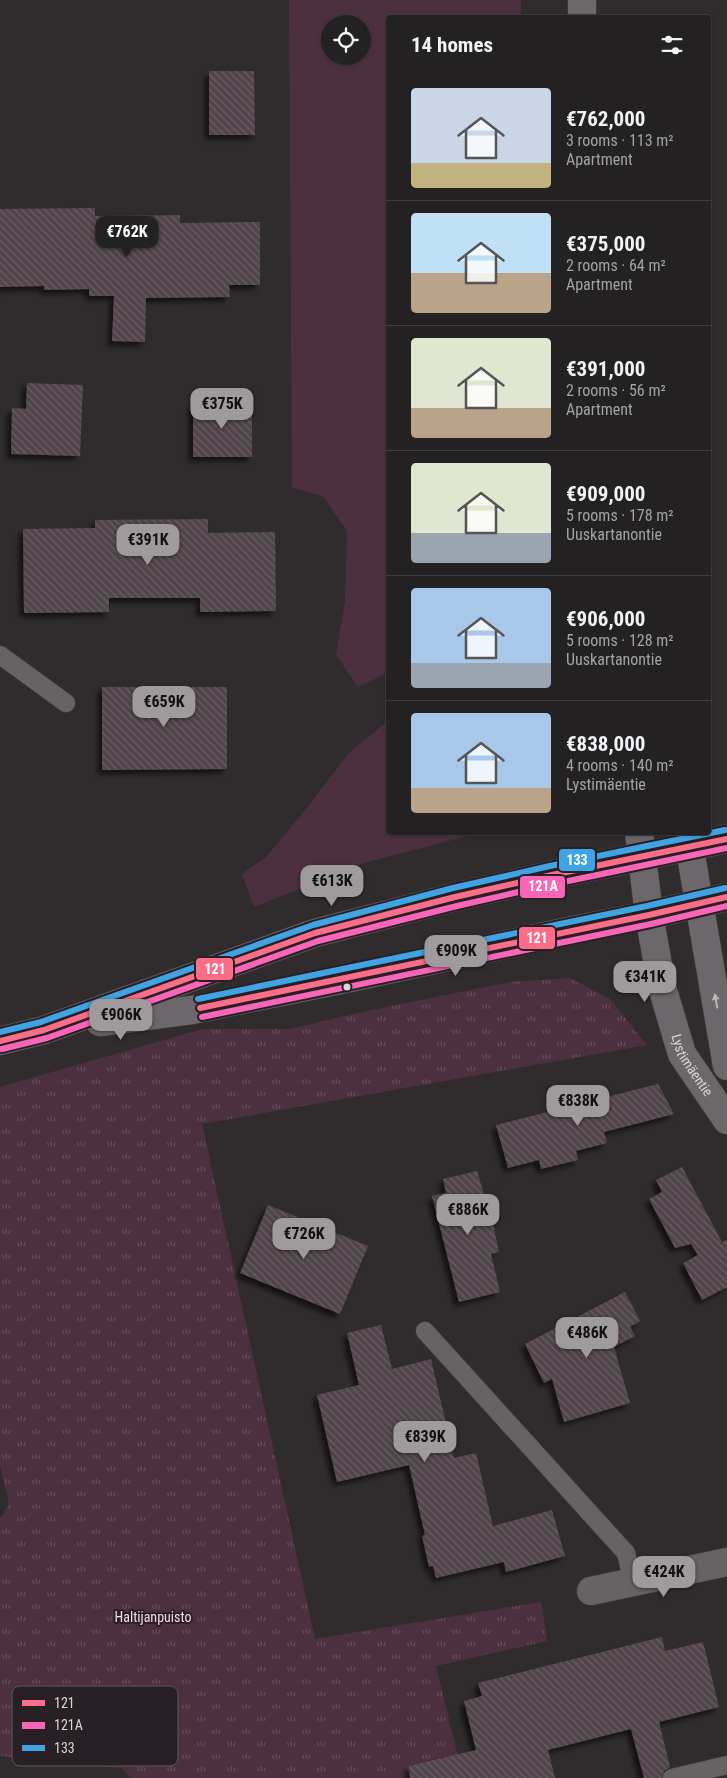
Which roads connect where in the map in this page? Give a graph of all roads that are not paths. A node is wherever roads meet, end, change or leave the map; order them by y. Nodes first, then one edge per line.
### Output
1 (582, 0) edge
2 (582, 15) edge
3 (0, 655) edge
4 (66, 703) dead end
5 (727, 839) edge
6 (688, 840) edge
7 (640, 845) edge
8 (727, 897) edge
9 (699, 904) junction
10 (649, 916) junction
11 (44, 1030) junction
12 (0, 1041) edge
13 (727, 1066) edge
14 (727, 1120) edge
15 (425, 1331) dead end
16 (727, 1562) edge
17 (633, 1583) junction
18 (591, 1591) dead end
19 (727, 1765) edge
20 (672, 1778) edge

1 - 2 main road
3 - 4 lane
5 - 6 main road
6 - 7 main road
6 - 9 main road, Lystimäentie
7 - 10 main road, Lystimäentie
7 - 11 main road
8 - 9 main road
9 - 10 main road
13 -> 9 main road, Lystimäentie
10 - 11 main road
10 - 14 main road, Lystimäentie
11 - 12 main road
15 - 17 lane
16 - 17 street
17 - 18 street
19 - 20 lane

